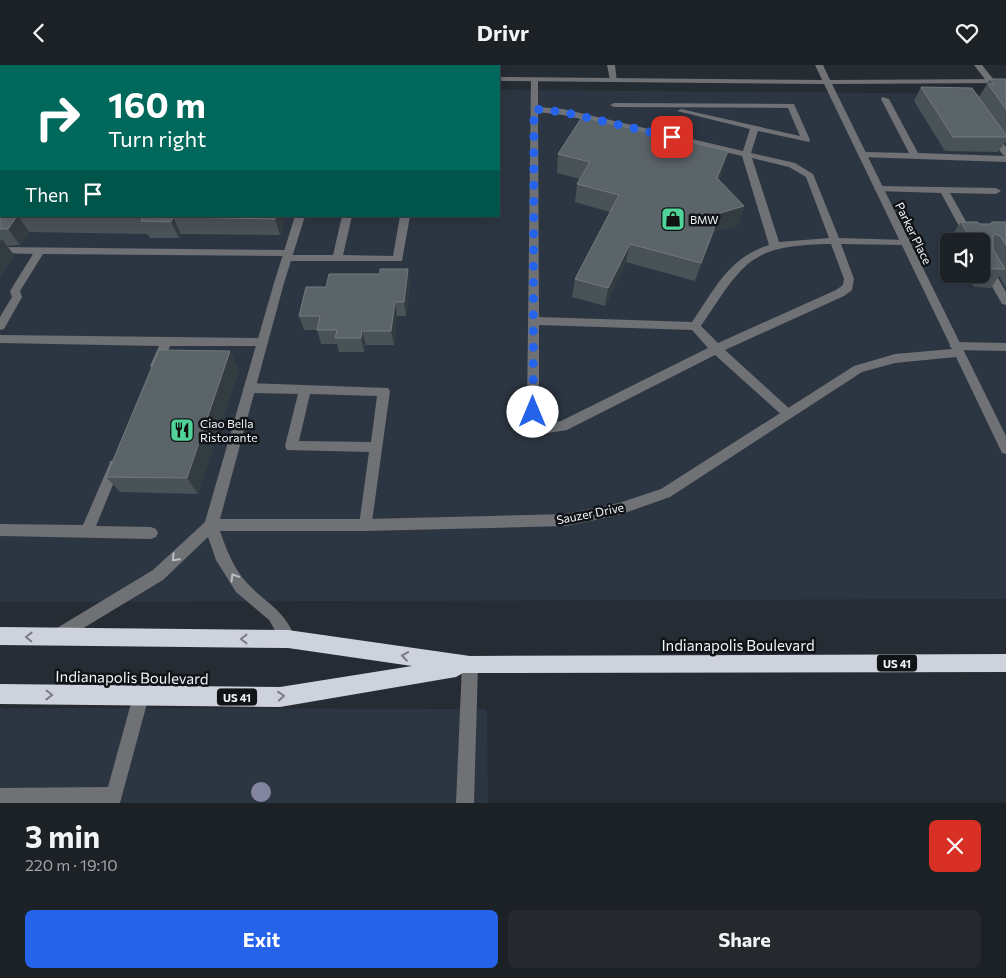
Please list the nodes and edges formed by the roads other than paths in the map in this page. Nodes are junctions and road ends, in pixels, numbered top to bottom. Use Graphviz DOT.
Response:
graph roads {
  1 [pos="611,65"];
  2 [pos="819,65"];
  3 [pos="978,65"];
  4 [pos="500,79"];
  5 [pos="534,79"];
  6 [pos="614,80"];
  7 [pos="955,80"];
  8 [pos="990,81"];
  9 [pos="1006,81"];
  10 [pos="827,82"];
  11 [pos="961,88"];
  12 [pos="885,99"];
  13 [pos="614,105"];
  14 [pos="659,106"];
  15 [pos="534,109"];
  16 [pos="754,128"];
  17 [pos="989,129"];
  18 [pos="1006,153"];
  19 [pos="746,154"];
  20 [pos="863,155"];
  21 [pos="915,156"];
  22 [pos="1006,159"];
  23 [pos="879,189"];
  24 [pos="944,190"];
  25 [pos="996,191"];
  26 [pos="300,217"];
  27 [pos="347,217"];
  28 [pos="405,217"];
  29 [pos="968,233"];
  30 [pos="835,241"];
  31 [pos="904,242"];
  32 [pos="776,247"];
  33 [pos="0,250"];
  34 [pos="40,250"];
  35 [pos="287,255"];
  36 [pos="337,259"];
  37 [pos="990,273"];
  38 [pos="1006,301"];
  39 [pos="534,321"];
  40 [pos="0,326"];
  41 [pos="695,327"];
  42 [pos="0,339"];
  43 [pos="166,342"];
  44 [pos="262,342"];
  45 [pos="1006,347"];
  46 [pos="716,349"];
  47 [pos="957,350"];
  48 [pos="151,378"];
  49 [pos="249,389"];
  50 [pos="305,389"];
  51 [pos="788,414"];
  52 [pos="377,447"];
  53 [pos="1006,449"];
  54 [pos="121,451"];
  55 [pos="211,525"];
  56 [pos="366,525"];
  57 [pos="0,530"];
  58 [pos="87,532"];
  59 [pos="150,533"];
  60 [pos="0,636"];
  61 [pos="55,637"];
  62 [pos="288,639"];
  63 [pos="1006,663"];
  64 [pos="470,665"];
  65 [pos="0,694"];
  66 [pos="141,696"];
  67 [pos="0,797"];
  68 [pos="112,799"];
  69 [pos="465,803"];
  1 -- 6 [label="street"];
  2 -- 10 [label="street, Parker Place"];
  3 -- 8 [label="street"];
  4 -- 5 [label="street"];
  5 -- 6 [label="street"];
  5 -- 15 [label="street"];
  6 -- 10 [label="street"];
  7 -- 8 [label="street"];
  7 -- 10 [label="street"];
  7 -- 11 [label="street"];
  8 -- 9 [label="street"];
  10 -- 20 [label="street, Parker Place"];
  12 -- 21 [label="street"];
  13 -- 14 [label="street"];
  14 -- 16 [label="street"];
  14 -- 16 [label="street"];
  15 -- 19 [label="street"];
  15 -- 39 [label="street"];
  16 -- 19 [label="street"];
  17 -- 18 [label="street"];
  19 -- 30 [label="street"];
  19 -- 32 [label="street"];
  20 -- 21 [label="street"];
  20 -- 23 [label="street, Parker Place"];
  21 -- 22 [label="street"];
  23 -- 24 [label="street"];
  23 -- 31 [label="street, Parker Place"];
  24 -- 25 [label="street"];
  24 -- 29 [label="street"];
  26 -- 35 [label="street"];
  27 -- 36 [label="street"];
  28 -- 36 [label="street"];
  30 -- 31 [label="street"];
  30 -- 32 [label="street"];
  30 -- 46 [label="street"];
  31 -- 47 [label="street, Parker Place"];
  32 -- 41 [label="street"];
  33 -- 34 [label="street"];
  34 -- 35 [label="street"];
  34 -- 40 [label="street"];
  35 -- 36 [label="street"];
  35 -- 44 [label="street"];
  37 -- 38 [label="street"];
  39 -- 41 [label="street"];
  39 -- 46 [label="street"];
  41 -- 46 [label="street"];
  42 -- 43 [label="street"];
  43 -- 44 [label="street"];
  43 -- 48 [label="street"];
  44 -- 49 [label="street"];
  45 -- 47 [label="street, Sauzer Drive"];
  46 -- 51 [label="street"];
  47 -- 51 [label="street, Sauzer Drive"];
  47 -- 53 [label="street, Parker Place"];
  49 -- 50 [label="street"];
  49 -- 55 [label="street"];
  50 -- 52 [label="street"];
  50 -- 52 [label="street"];
  51 -- 56 [label="street, Sauzer Drive"];
  52 -- 56 [label="street"];
  54 -- 58 [label="street"];
  55 -- 56 [label="street, Sauzer Drive"];
  55 -- 61 [label="street, one-way"];
  62 -- 55 [label="street, one-way"];
  57 -- 58 [label="street"];
  58 -- 59 [label="street"];
  61 -- 60 [label="highway, Indianapolis Boulevard / US 41, one-way"];
  62 -- 61 [label="highway, Indianapolis Boulevard / US 41, one-way"];
  64 -- 62 [label="highway, Indianapolis Boulevard / US 41, one-way"];
  63 -- 64 [label="highway, Indianapolis Boulevard / US 41"];
  66 -- 64 [label="highway, Indianapolis Boulevard / US 41, one-way"];
  64 -- 69 [label="street"];
  65 -- 66 [label="highway, Indianapolis Boulevard / US 41, one-way"];
  66 -- 68 [label="street"];
  67 -- 68 [label="street"];
}
